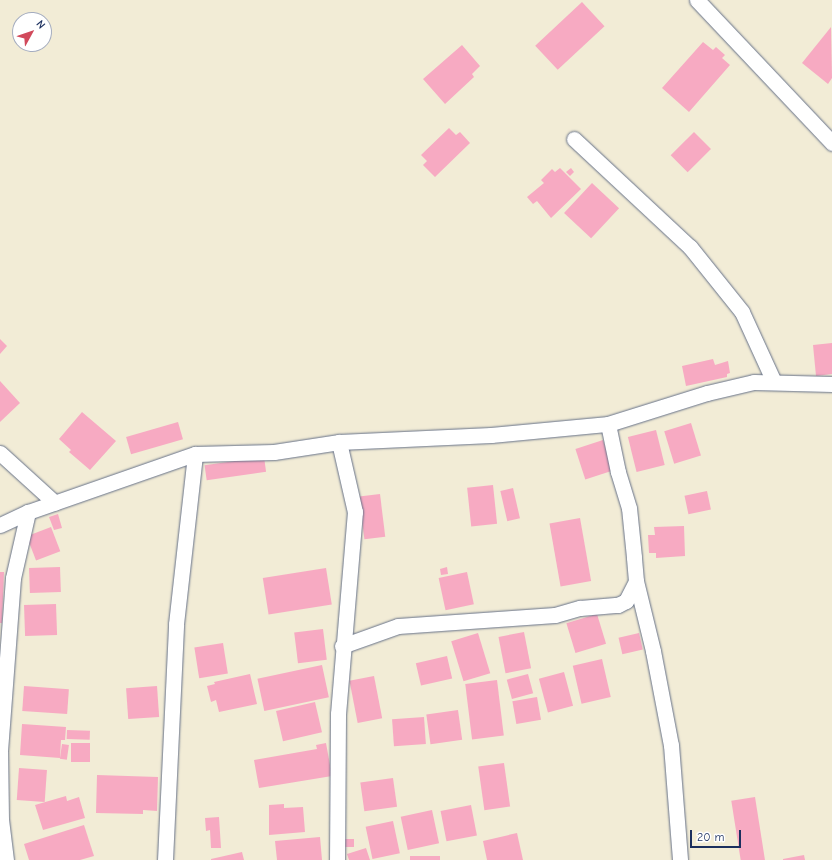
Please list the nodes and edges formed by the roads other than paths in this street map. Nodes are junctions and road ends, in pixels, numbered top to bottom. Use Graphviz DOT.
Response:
graph roads {
  1 [pos="697,0"];
  2 [pos="574,139"];
  3 [pos="832,143"];
  4 [pos="774,382"];
  5 [pos="832,384"];
  6 [pos="608,424"];
  7 [pos="339,442"];
  8 [pos="0,453"];
  9 [pos="195,454"];
  10 [pos="55,503"];
  11 [pos="28,512"];
  12 [pos="0,525"];
  13 [pos="636,580"];
  14 [pos="342,646"];
  15 [pos="6,860"];
  16 [pos="166,860"];
  17 [pos="337,860"];
  18 [pos="680,860"];
  1 -- 3 [label="street"];
  2 -- 4 [label="street"];
  4 -- 5 [label="street"];
  4 -- 6 [label="street"];
  6 -- 7 [label="street"];
  6 -- 13 [label="street"];
  7 -- 9 [label="street"];
  7 -- 14 [label="street"];
  8 -- 10 [label="street"];
  9 -- 10 [label="street"];
  9 -- 16 [label="street"];
  10 -- 11 [label="street"];
  11 -- 12 [label="street"];
  11 -- 15 [label="street"];
  13 -- 14 [label="street"];
  13 -- 18 [label="street"];
  14 -- 17 [label="street"];
}
